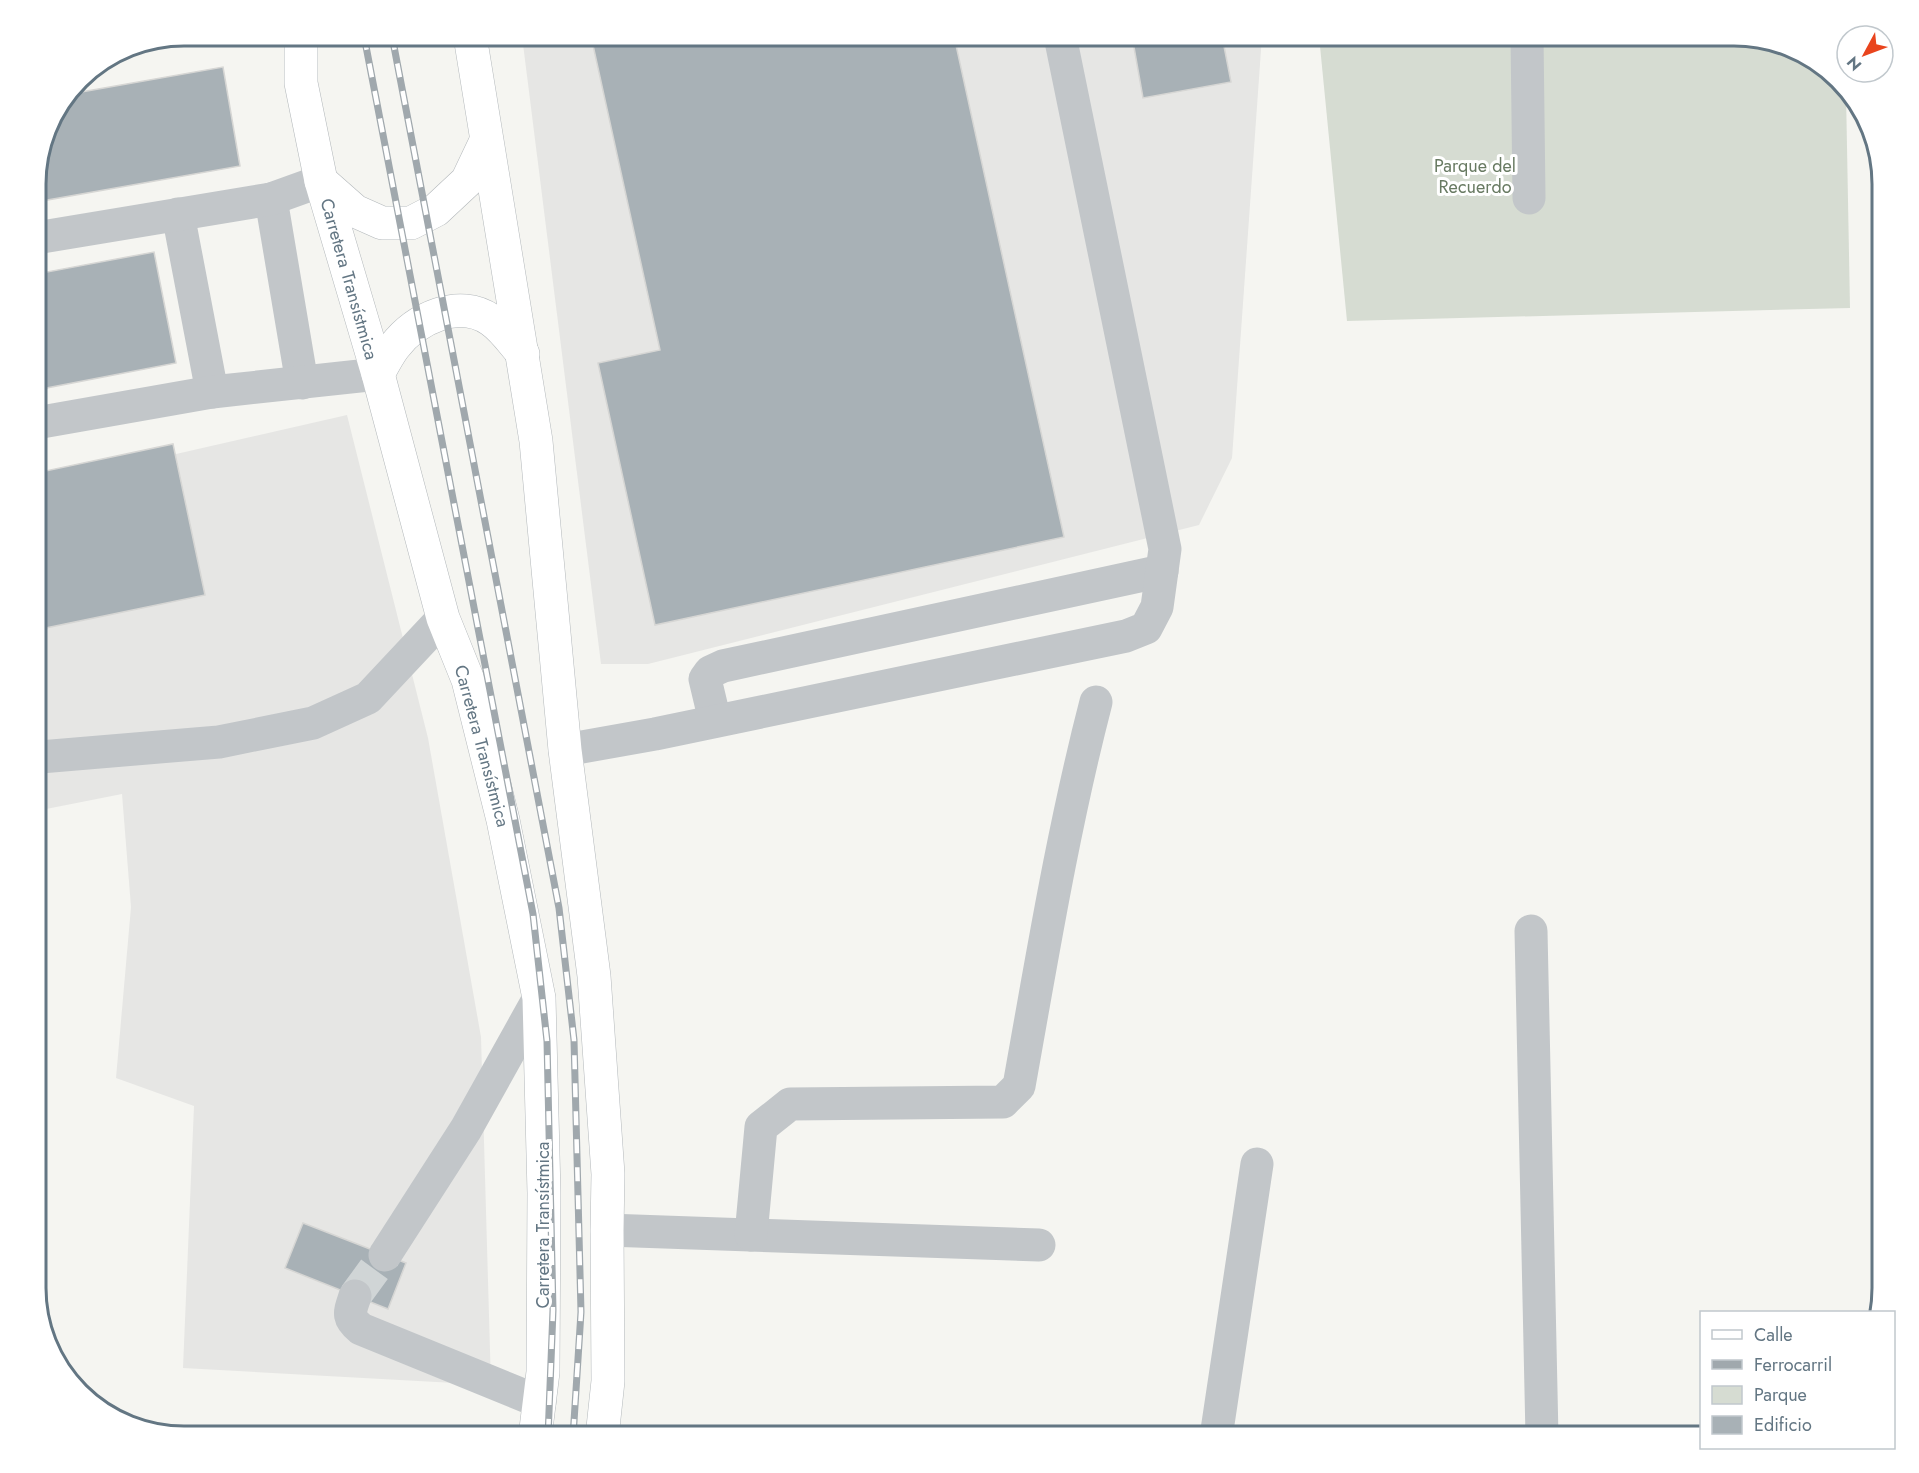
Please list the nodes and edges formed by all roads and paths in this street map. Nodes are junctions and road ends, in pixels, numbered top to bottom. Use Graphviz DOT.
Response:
graph roads {
  1 [pos="1062,46"];
  2 [pos="1527,46"];
  3 [pos="301,47"];
  4 [pos="472,47"];
  5 [pos="486,141"];
  6 [pos="321,181"];
  7 [pos="1529,198"];
  8 [pos="270,199"];
  9 [pos="178,214"];
  10 [pos="47,236"];
  11 [pos="523,354"];
  12 [pos="378,375"];
  13 [pos="302,383"];
  14 [pos="212,392"];
  15 [pos="47,421"];
  16 [pos="1162,571"];
  17 [pos="443,618"];
  18 [pos="1096,702"];
  19 [pos="715,721"];
  20 [pos="565,750"];
  21 [pos="47,756"];
  22 [pos="1531,930"];
  23 [pos="539,998"];
  24 [pos="1257,1164"];
  25 [pos="607,1230"];
  26 [pos="751,1235"];
  27 [pos="1039,1245"];
  28 [pos="385,1255"];
  29 [pos="355,1296"];
  30 [pos="540,1402"];
  31 [pos="537,1426"];
  32 [pos="603,1426"];
  33 [pos="1218,1426"];
  34 [pos="1542,1426"];
  1 -- 16 [label="street"];
  2 -- 7 [label="street"];
  3 -- 6 [label="main road, Carretera Transístmica"];
  4 -- 5 [label="main road"];
  5 -- 6 [label="main road"];
  5 -- 11 [label="main road"];
  6 -- 8 [label="street"];
  6 -- 12 [label="main road, Carretera Transístmica"];
  8 -- 9 [label="street"];
  8 -- 13 [label="street"];
  9 -- 10 [label="street"];
  9 -- 14 [label="street"];
  11 -- 12 [label="main road"];
  11 -- 20 [label="main road"];
  12 -- 13 [label="street"];
  12 -- 17 [label="main road, Carretera Transístmica"];
  13 -- 14 [label="street"];
  14 -- 15 [label="street"];
  16 -- 19 [label="street"];
  16 -- 19 [label="street"];
  17 -- 21 [label="street"];
  17 -- 23 [label="main road, Carretera Transístmica"];
  18 -- 26 [label="street"];
  19 -- 20 [label="street"];
  20 -- 25 [label="main road"];
  22 -- 34 [label="street"];
  23 -- 28 [label="street"];
  23 -- 30 [label="main road, Carretera Transístmica"];
  24 -- 33 [label="street"];
  25 -- 26 [label="street"];
  25 -- 32 [label="main road"];
  26 -- 27 [label="street"];
  29 -- 30 [label="street"];
  30 -- 31 [label="main road, Carretera Transístmica"];
}
